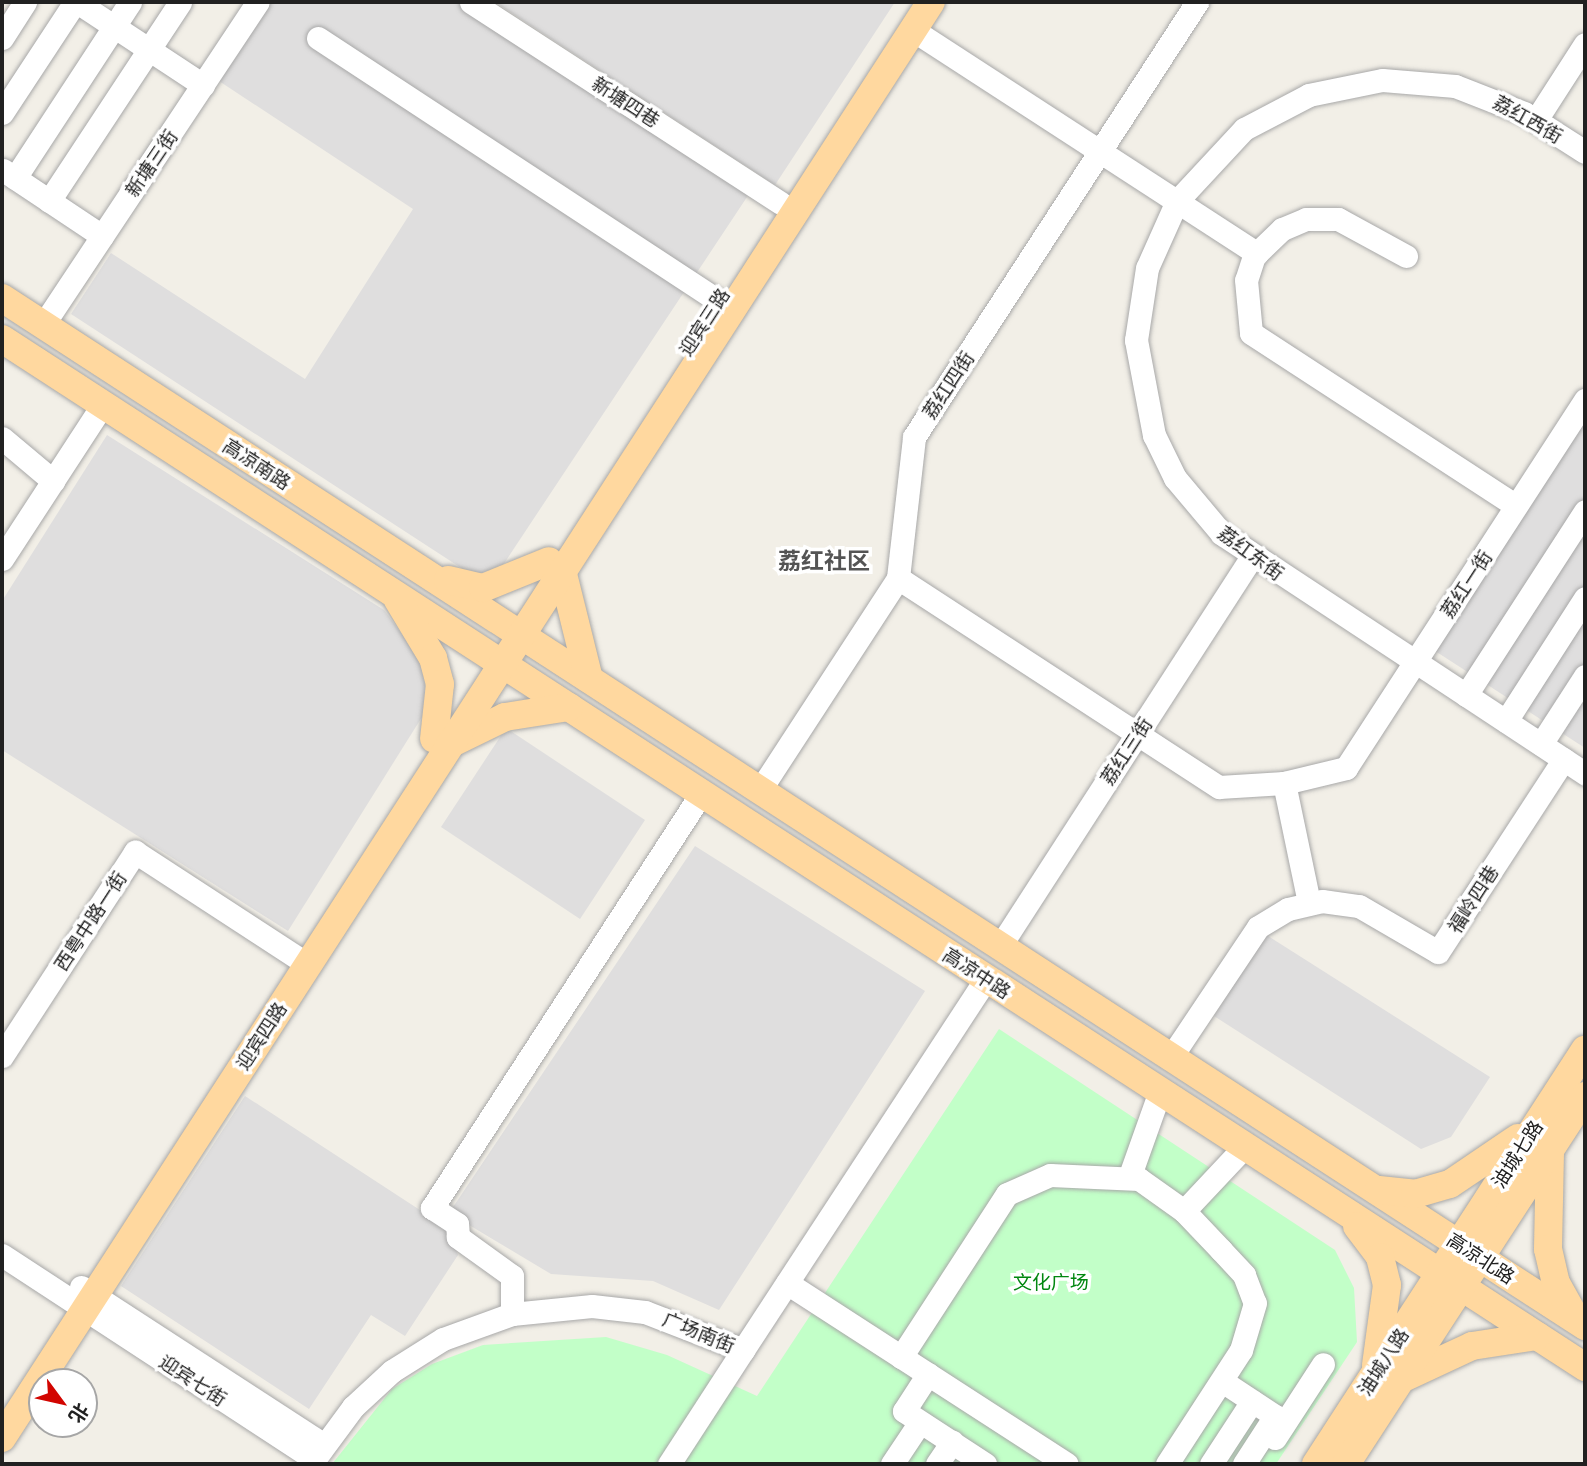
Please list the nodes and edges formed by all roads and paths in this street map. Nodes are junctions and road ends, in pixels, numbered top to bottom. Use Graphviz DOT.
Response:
graph roads {
  1 [pos="25,2"];
  2 [pos="76,2"];
  3 [pos="130,2"];
  4 [pos="180,2"];
  5 [pos="258,2"];
  6 [pos="471,2"];
  7 [pos="912,2"];
  8 [pos="931,2"];
  9 [pos="1197,2"];
  10 [pos="114,26"];
  11 [pos="913,30"];
  12 [pos="2,38"];
  13 [pos="318,38"];
  14 [pos="1585,44"];
  15 [pos="149,50"];
  16 [pos="203,85"];
  17 [pos="2,113"];
  18 [pos="1536,120"];
  19 [pos="1100,151"];
  20 [pos="1585,152"];
  21 [pos="8,174"];
  22 [pos="49,201"];
  23 [pos="1177,201"];
  24 [pos="781,203"];
  25 [pos="102,236"];
  26 [pos="1257,253"];
  27 [pos="1406,256"];
  28 [pos="2,298"];
  29 [pos="718,301"];
  30 [pos="43,325"];
  31 [pos="2,339"];
  32 [pos="1585,400"];
  33 [pos="103,404"];
  34 [pos="2,438"];
  35 [pos="53,481"];
  36 [pos="323,506"];
  37 [pos="1516,506"];
  38 [pos="1585,511"];
  39 [pos="304,535"];
  40 [pos="1252,556"];
  41 [pos="2,559"];
  42 [pos="556,565"];
  43 [pos="415,566"];
  44 [pos="898,578"];
  45 [pos="394,594"];
  46 [pos="1585,598"];
  47 [pos="503,644"];
  48 [pos="1415,662"];
  49 [pos="1585,676"];
  50 [pos="589,679"];
  51 [pos="1466,695"];
  52 [pos="569,707"];
  53 [pos="1506,721"];
  54 [pos="1137,734"];
  55 [pos="680,738"];
  56 [pos="442,742"];
  57 [pos="1541,744"];
  58 [pos="1564,759"];
  59 [pos="661,767"];
  60 [pos="1585,773"];
  61 [pos="1284,783"];
  62 [pos="760,790"];
  63 [pos="701,793"];
  64 [pos="1309,903"];
  65 [pos="1000,946"];
  66 [pos="301,960"];
  67 [pos="986,978"];
  68 [pos="1585,1049"];
  69 [pos="2,1056"];
  70 [pos="1171,1057"];
  71 [pos="1160,1091"];
  72 [pos="1585,1096"];
  73 [pos="1539,1121"];
  74 [pos="1290,1135"];
  75 [pos="1245,1146"];
  76 [pos="1550,1150"];
  77 [pos="1271,1163"];
  78 [pos="1129,1178"];
  79 [pos="1376,1190"];
  80 [pos="1184,1211"];
  81 [pos="1347,1213"];
  82 [pos="2,1255"];
  83 [pos="1460,1265"];
  84 [pos="787,1283"];
  85 [pos="83,1298"];
  86 [pos="512,1314"];
  87 [pos="1581,1324"];
  88 [pos="1537,1336"];
  89 [pos="743,1350"];
  90 [pos="901,1357"];
  91 [pos="1323,1364"];
  92 [pos="1585,1367"];
  93 [pos="928,1374"];
  94 [pos="1388,1377"];
  95 [pos="1222,1381"];
  96 [pos="1252,1401"];
  97 [pos="2,1409"];
  98 [pos="920,1422"];
  99 [pos="1194,1423"];
  100 [pos="2,1438"];
  101 [pos="952,1442"];
  102 [pos="1224,1443"];
  103 [pos="316,1456"];
  104 [pos="1251,1463"];
  105 [pos="669,1464"];
  106 [pos="892,1464"];
  107 [pos="937,1464"];
  108 [pos="985,1464"];
  109 [pos="1067,1464"];
  110 [pos="1167,1464"];
  111 [pos="1211,1464"];
  112 [pos="1316,1464"];
  113 [pos="1346,1464"];
  1 -- 12 [label="street"];
  2 -- 10 [label="street"];
  2 -- 17 [label="street"];
  3 -- 10 [label="street"];
  4 -- 15 [label="street"];
  5 -- 16 [label="street, 新塘三街"];
  6 -- 24 [label="street, 新塘四巷"];
  7 -- 24 [label="main road, 迎宾三路"];
  8 -- 11 [label="main road, 迎宾三路"];
  9 -- 19 [label="street, 荔红四街"];
  10 -- 15 [label="street"];
  10 -- 21 [label="street"];
  11 -- 19 [label="street"];
  11 -- 42 [label="main road, 迎宾三路"];
  13 -- 29 [label="street"];
  14 -- 18 [label="street"];
  15 -- 16 [label="street"];
  15 -- 22 [label="street"];
  16 -- 25 [label="street, 新塘三街"];
  18 -- 20 [label="street, 荔红西街"];
  18 -- 23 [label="street, 荔红西街"];
  19 -- 23 [label="street"];
  19 -- 44 [label="street, 荔红四街"];
  21 -- 22 [label="street"];
  22 -- 25 [label="street"];
  23 -- 26 [label="street"];
  23 -- 40 [label="street, 荔红东街"];
  24 -- 29 [label="main road, 迎宾三路"];
  25 -- 30 [label="street, 新塘三街"];
  26 -- 27 [label="street"];
  26 -- 37 [label="street"];
  28 -- 30 [label="main road, 高凉南路"];
  29 -- 42 [label="main road, 迎宾三路"];
  30 -- 36 [label="main road, 高凉南路"];
  31 -- 33 [label="main road, 高凉南路"];
  32 -- 37 [label="street, 荔红一街"];
  33 -- 35 [label="street"];
  33 -- 39 [label="main road, 高凉南路"];
  34 -- 35 [label="street"];
  35 -- 41 [label="street"];
  36 -- 39 [label="main road"];
  36 -- 43 [label="main road, 高凉南路"];
  37 -- 48 [label="street, 荔红一街"];
  38 -- 51 [label="street"];
  39 -- 45 [label="main road, 高凉南路"];
  40 -- 48 [label="street, 荔红东街"];
  40 -- 54 [label="street, 荔红三街"];
  42 -- 43 [label="main road"];
  42 -- 47 [label="main road, 迎宾三路"];
  42 -- 50 [label="main road"];
  43 -- 47 [label="main road, 高凉南路"];
  44 -- 54 [label="street"];
  44 -- 62 [label="street, 荔红四街"];
  45 -- 47 [label="main road, 高凉南路"];
  45 -- 56 [label="main road"];
  46 -- 53 [label="street"];
  47 -- 50 [label="main road, 高凉中路"];
  47 -- 52 [label="main road, 高凉中路"];
  47 -- 56 [label="main road, 迎宾四路"];
  48 -- 51 [label="street, 荔红东街"];
  48 -- 61 [label="street, 荔红一街"];
  49 -- 57 [label="street"];
  50 -- 55 [label="main road, 高凉中路"];
  51 -- 53 [label="street, 荔红东街"];
  52 -- 56 [label="main road"];
  52 -- 59 [label="main road, 高凉中路"];
  53 -- 57 [label="street, 荔红东街"];
  54 -- 61 [label="street"];
  54 -- 65 [label="street, 荔红三街"];
  55 -- 59 [label="main road"];
  55 -- 62 [label="main road, 高凉中路"];
  56 -- 66 [label="main road, 迎宾四路"];
  57 -- 58 [label="street, 荔红东街"];
  58 -- 60 [label="street, 荔红东街"];
  58 -- 64 [label="street, 福岭四巷"];
  59 -- 63 [label="main road, 高凉中路"];
  61 -- 64 [label="street"];
  62 -- 65 [label="main road, 高凉中路"];
  63 -- 67 [label="main road, 高凉中路"];
  63 -- 86 [label="street"];
  64 -- 70 [label="street, 福岭四巷"];
  65 -- 70 [label="main road, 高凉中路"];
  66 -- 69 [label="street, 西粤中路一街"];
  66 -- 85 [label="main road, 迎宾四路"];
  67 -- 71 [label="main road, 高凉中路"];
  67 -- 84 [label="street, 广场南街"];
  68 -- 73 [label="main road, 油城七路"];
  70 -- 74 [label="main road, 高凉中路"];
  71 -- 75 [label="main road, 高凉中路"];
  71 -- 78 [label="street"];
  72 -- 76 [label="main road, 油城七路"];
  73 -- 79 [label="main road"];
  73 -- 83 [label="main road, 油城七路"];
  74 -- 77 [label="main road"];
  74 -- 79 [label="main road, 高凉中路"];
  75 -- 77 [label="main road, 高凉中路"];
  75 -- 80 [label="street"];
  76 -- 83 [label="main road, 油城七路"];
  76 -- 87 [label="main road"];
  77 -- 81 [label="main road, 高凉中路"];
  78 -- 80 [label="street"];
  78 -- 90 [label="street"];
  79 -- 83 [label="main road, 高凉北路"];
  80 -- 95 [label="street"];
  81 -- 83 [label="main road, 高凉中路"];
  81 -- 94 [label="main road"];
  82 -- 85 [label="street, 迎宾七街"];
  83 -- 87 [label="main road, 高凉北路"];
  83 -- 88 [label="main road, 高凉北路"];
  83 -- 94 [label="main road, 油城八路"];
  84 -- 89 [label="street, 广场南街"];
  84 -- 90 [label="street"];
  85 -- 97 [label="main road, 迎宾四路"];
  85 -- 100 [label="main road, 迎宾四路"];
  85 -- 103 [label="street, 迎宾七街"];
  86 -- 89 [label="street, 广场南街"];
  86 -- 103 [label="street, 广场南街"];
  88 -- 92 [label="main road, 高凉北路"];
  88 -- 94 [label="main road"];
  89 -- 105 [label="street"];
  90 -- 93 [label="street"];
  91 -- 104 [label="street"];
  93 -- 98 [label="street"];
  93 -- 109 [label="street"];
  94 -- 112 [label="main road, 油城八路"];
  94 -- 113 [label="main road, 油城八路"];
  95 -- 96 [label="street"];
  95 -- 99 [label="street"];
  96 -- 102 [label="street"];
  96 -- 104 [label="street"];
  98 -- 101 [label="street"];
  98 -- 106 [label="street"];
  99 -- 102 [label="street"];
  99 -- 110 [label="street"];
  101 -- 107 [label="street"];
  101 -- 108 [label="street"];
  102 -- 104 [label="street"];
  102 -- 111 [label="street"];
}
